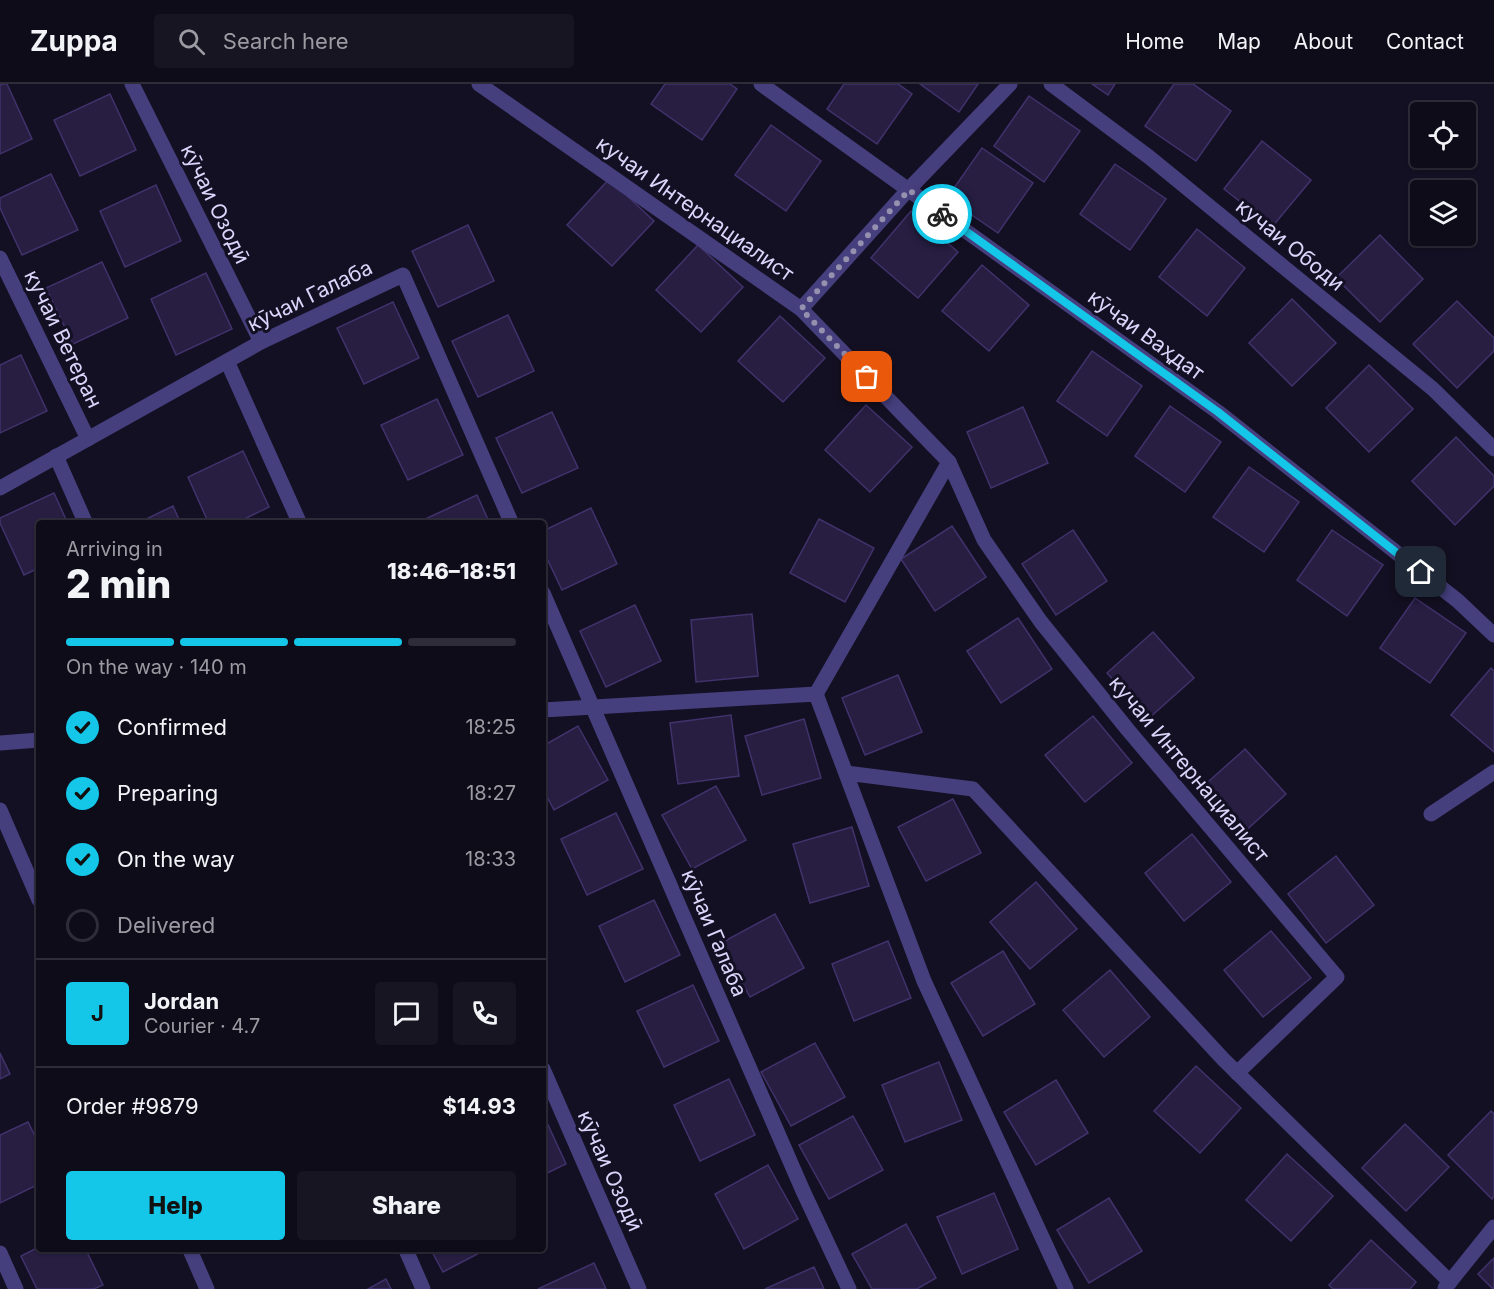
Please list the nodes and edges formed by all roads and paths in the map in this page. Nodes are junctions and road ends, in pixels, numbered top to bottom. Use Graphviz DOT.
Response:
graph roads {
  1 [pos="132,84"];
  2 [pos="479,84"];
  3 [pos="760,84"];
  4 [pos="1010,84"];
  5 [pos="1051,84"];
  6 [pos="909,190"];
  7 [pos="0,258"];
  8 [pos="801,309"];
  9 [pos="261,342"];
  10 [pos="227,361"];
  11 [pos="88,439"];
  12 [pos="1494,449"];
  13 [pos="56,456"];
  14 [pos="949,462"];
  15 [pos="0,488"];
  16 [pos="84,520"];
  17 [pos="298,520"];
  18 [pos="510,520"];
  19 [pos="546,600"];
  20 [pos="1494,635"];
  21 [pos="816,694"];
  22 [pos="594,707"];
  23 [pos="546,710"];
  24 [pos="36,740"];
  25 [pos="0,743"];
  26 [pos="1494,772"];
  27 [pos="846,773"];
  28 [pos="0,810"];
  29 [pos="1431,814"];
  30 [pos="36,893"];
  31 [pos="1237,1072"];
  32 [pos="546,1076"];
  33 [pos="1494,1227"];
  34 [pos="191,1252"];
  35 [pos="407,1252"];
  36 [pos="0,1253"];
  37 [pos="1447,1286"];
  38 [pos="16,1289"];
  39 [pos="207,1289"];
  40 [pos="423,1289"];
  41 [pos="639,1289"];
  42 [pos="849,1289"];
  43 [pos="1065,1289"];
  1 -- 9 [label="street, кӯчаи Озодӣ"];
  2 -- 8 [label="street, кучаи Интернациалист"];
  3 -- 6 [label="street, кӯчаи Ваҳдат"];
  4 -- 6 [label="street"];
  5 -- 12 [label="street, кучаи Ободи"];
  6 -- 8 [label="street"];
  6 -- 20 [label="street, кӯчаи Ваҳдат"];
  7 -- 11 [label="street, кучаи Ветеран"];
  8 -- 14 [label="street, кучаи Интернациалист"];
  9 -- 10 [label="street, кӯчаи Галаба"];
  9 -- 18 [label="street, кӯчаи Галаба"];
  10 -- 11 [label="street, кӯчаи Галаба"];
  10 -- 17 [label="street"];
  11 -- 13 [label="street, кӯчаи Галаба"];
  13 -- 15 [label="street, кӯчаи Галаба"];
  13 -- 16 [label="street"];
  14 -- 21 [label="street"];
  14 -- 31 [label="street, кучаи Интернациалист"];
  19 -- 22 [label="street, кӯчаи Галаба"];
  21 -- 22 [label="street"];
  21 -- 27 [label="street"];
  22 -- 23 [label="street"];
  22 -- 42 [label="street, кӯчаи Галаба"];
  24 -- 25 [label="street"];
  26 -- 29 [label="street"];
  27 -- 31 [label="street"];
  27 -- 43 [label="street"];
  28 -- 30 [label="street"];
  31 -- 37 [label="street"];
  32 -- 41 [label="street, кӯчаи Озодӣ"];
  33 -- 37 [label="street"];
  34 -- 39 [label="street"];
  35 -- 40 [label="street"];
  36 -- 38 [label="street"];
}
